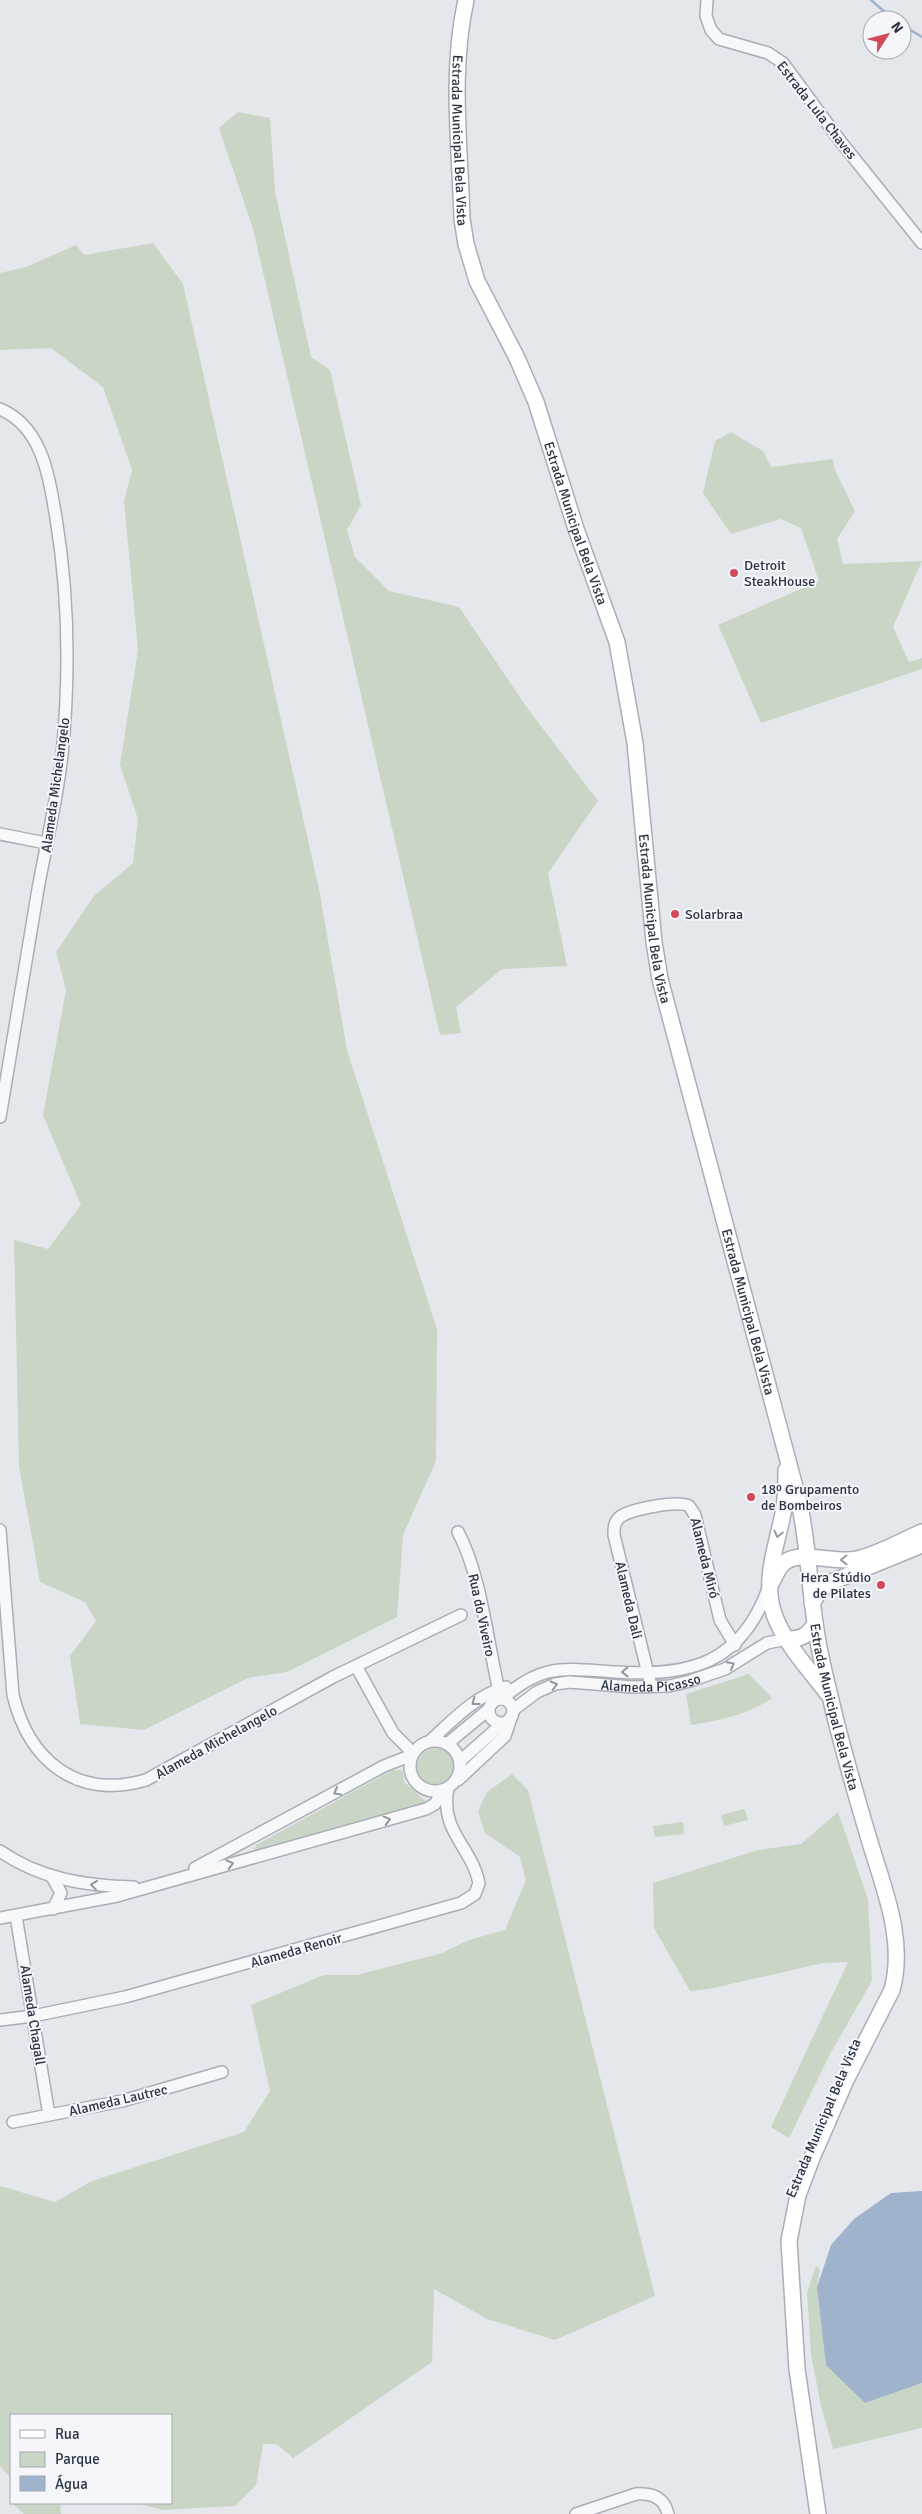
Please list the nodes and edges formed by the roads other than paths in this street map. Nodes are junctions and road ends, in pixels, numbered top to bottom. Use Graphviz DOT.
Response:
graph roads {
  1 [pos="466,0"];
  2 [pos="707,0"];
  3 [pos="922,243"];
  4 [pos="0,409"];
  5 [pos="0,834"];
  6 [pos="46,843"];
  7 [pos="0,1117"];
  8 [pos="786,1451"];
  9 [pos="623,1516"];
  10 [pos="0,1530"];
  11 [pos="458,1532"];
  12 [pos="922,1532"];
  13 [pos="922,1545"];
  14 [pos="808,1558"];
  15 [pos="769,1588"];
  16 [pos="812,1603"];
  17 [pos="461,1615"];
  18 [pos="815,1624"];
  19 [pos="4,1625"];
  20 [pos="787,1639"];
  21 [pos="734,1646"];
  22 [pos="356,1666"];
  23 [pos="646,1672"];
  24 [pos="651,1686"];
  25 [pos="501,1695"];
  26 [pos="830,1696"];
  27 [pos="488,1710"];
  28 [pos="513,1711"];
  29 [pos="502,1724"];
  30 [pos="431,1740"];
  31 [pos="447,1744"];
  32 [pos="413,1754"];
  33 [pos="460,1761"];
  34 [pos="448,1787"];
  35 [pos="248,1841"];
  36 [pos="0,1851"];
  37 [pos="254,1858"];
  38 [pos="52,1877"];
  39 [pos="166,1881"];
  40 [pos="143,1887"];
  41 [pos="53,1909"];
  42 [pos="16,1916"];
  43 [pos="0,1918"];
  44 [pos="33,2016"];
  45 [pos="0,2020"];
  46 [pos="222,2072"];
  47 [pos="49,2115"];
  48 [pos="12,2122"];
  49 [pos="576,2514"];
  50 [pos="668,2514"];
  51 [pos="818,2514"];
  1 -- 8 [label="main road, Estrada Municipal Bela Vista"];
  2 -- 3 [label="street, Estrada Lula Chaves"];
  4 -- 6 [label="street, Alameda Michelangelo"];
  5 -- 6 [label="street"];
  6 -- 7 [label="street, Alameda Michelangelo"];
  8 -- 14 [label="main road, Estrada Municipal Bela Vista"];
  8 -- 15 [label="main road, Alameda Picasso, one-way"];
  9 -- 21 [label="street, Alameda Miró"];
  9 -- 23 [label="street, Alameda Dali"];
  10 -- 19 [label="street, Alameda Michelangelo"];
  11 -- 25 [label="street, Rua do Viveiro"];
  12 -- 14 [label="main road, one-way"];
  13 -- 16 [label="main road"];
  14 -- 15 [label="main road"];
  14 -- 16 [label="main road, Estrada Municipal Bela Vista"];
  15 -- 20 [label="main road, Alameda Picasso"];
  15 -- 21 [label="street, Alameda Picasso"];
  16 -- 18 [label="main road, Estrada Municipal Bela Vista"];
  17 -- 22 [label="street, Alameda Michelangelo"];
  18 -- 20 [label="main road"];
  18 -- 26 [label="main road, Estrada Municipal Bela Vista"];
  19 -- 22 [label="street, Alameda Michelangelo"];
  24 -- 20 [label="street, Alameda Picasso, one-way"];
  20 -- 26 [label="main road, Alameda Picasso"];
  21 -- 23 [label="street, Alameda Picasso"];
  22 -- 32 [label="street"];
  23 -- 24 [label="street, Alameda Dali"];
  23 -- 25 [label="street, Alameda Picasso, one-way"];
  28 -- 24 [label="street, Alameda Picasso, one-way"];
  25 -- 27 [label="street"];
  25 -- 28 [label="street"];
  25 -- 30 [label="street, Alameda Picasso, one-way"];
  26 -- 51 [label="main road, Estrada Municipal Bela Vista"];
  27 -- 29 [label="street"];
  27 -- 31 [label="street"];
  28 -- 29 [label="street"];
  28 -- 34 [label="street, Alameda Picasso"];
  29 -- 33 [label="street"];
  30 -- 31 [label="street"];
  30 -- 32 [label="street, Alameda Picasso"];
  31 -- 33 [label="street"];
  32 -- 34 [label="street"];
  32 -- 35 [label="street, Alameda Picasso, one-way"];
  33 -- 34 [label="street, Alameda Picasso"];
  37 -- 34 [label="street, Alameda Picasso, one-way"];
  34 -- 44 [label="street, Alameda Renoir"];
  35 -- 37 [label="street"];
  35 -- 39 [label="street, Alameda Picasso"];
  36 -- 38 [label="street, Alameda Picasso"];
  39 -- 37 [label="street, Alameda Picasso, one-way"];
  40 -- 38 [label="street, Alameda Picasso, one-way"];
  38 -- 41 [label="street"];
  39 -- 40 [label="street, Alameda Picasso"];
  40 -- 41 [label="street, Alameda Picasso"];
  41 -- 42 [label="street, Alameda Picasso"];
  42 -- 43 [label="street, Alameda Picasso"];
  42 -- 44 [label="street, Alameda Chagall"];
  44 -- 45 [label="street, Alameda Renoir"];
  44 -- 47 [label="street, Alameda Chagall"];
  46 -- 47 [label="street, Alameda Lautrec"];
  47 -- 48 [label="street, Alameda Lautrec"];
  49 -- 50 [label="street"];
}
